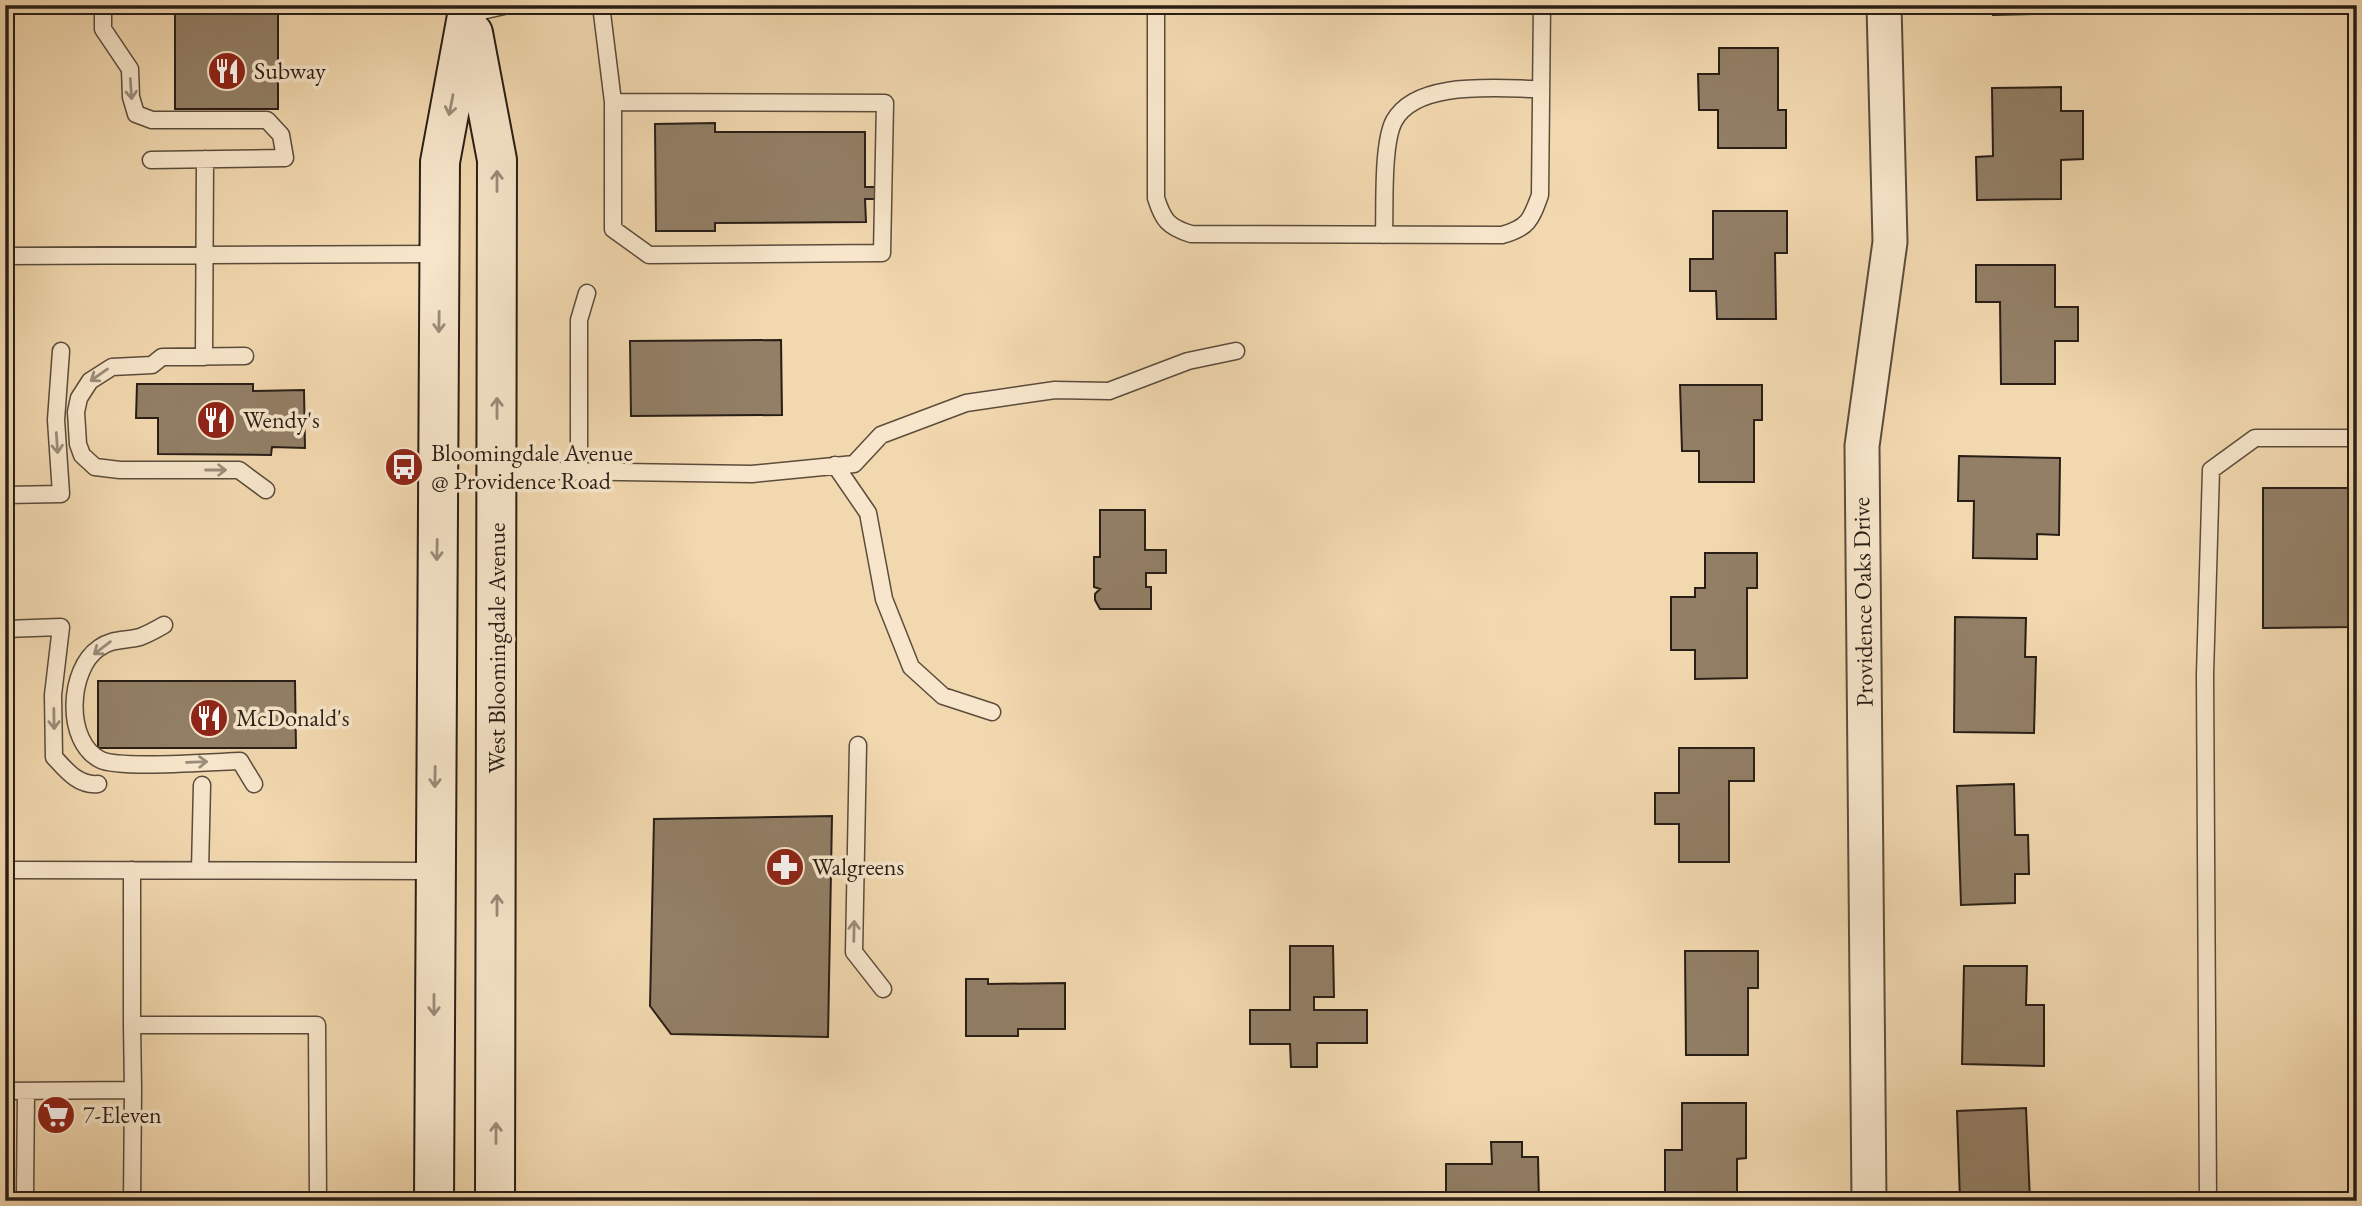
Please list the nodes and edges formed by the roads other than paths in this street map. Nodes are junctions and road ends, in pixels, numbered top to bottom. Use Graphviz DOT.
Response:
graph roads {
  1 [pos="103,5"];
  2 [pos="508,5"];
  3 [pos="601,5"];
  4 [pos="1156,5"];
  5 [pos="1542,5"];
  6 [pos="1884,5"];
  7 [pos="469,10"];
  8 [pos="1541,89"];
  9 [pos="613,102"];
  10 [pos="205,159"];
  11 [pos="151,160"];
  12 [pos="1384,234"];
  13 [pos="439,254"];
  14 [pos="5,256"];
  15 [pos="205,256"];
  16 [pos="587,293"];
  17 [pos="61,351"];
  18 [pos="1236,351"];
  19 [pos="246,356"];
  20 [pos="204,357"];
  21 [pos="2357,438"];
  22 [pos="835,466"];
  23 [pos="498,470"];
  24 [pos="579,471"];
  25 [pos="266,490"];
  26 [pos="5,495"];
  27 [pos="164,625"];
  28 [pos="5,629"];
  29 [pos="992,712"];
  30 [pos="858,745"];
  31 [pos="98,784"];
  32 [pos="254,784"];
  33 [pos="202,785"];
  34 [pos="5,870"];
  35 [pos="132,870"];
  36 [pos="200,870"];
  37 [pos="434,871"];
  38 [pos="883,989"];
  39 [pos="132,1025"];
  40 [pos="133,1090"];
  41 [pos="5,1091"];
  42 [pos="26,1091"];
  43 [pos="30,1201"];
  44 [pos="132,1201"];
  45 [pos="318,1201"];
  46 [pos="433,1201"];
  47 [pos="495,1201"];
  48 [pos="1869,1201"];
  49 [pos="2208,1201"];
  1 -- 10 [label="lane, one-way"];
  2 -- 7 [label="lane"];
  3 -- 9 [label="lane"];
  4 -- 12 [label="lane"];
  5 -- 8 [label="lane"];
  6 -- 48 [label="street, Providence Oaks Drive"];
  7 -- 13 [label="main road, one-way"];
  23 -- 7 [label="main road, West Bloomingdale Avenue, one-way"];
  8 -- 12 [label="lane"];
  8 -- 12 [label="lane"];
  9 -- 9 [label="lane"];
  10 -- 11 [label="lane"];
  10 -- 15 [label="lane"];
  13 -- 15 [label="lane"];
  13 -- 37 [label="main road, one-way"];
  14 -- 15 [label="lane"];
  15 -- 20 [label="lane"];
  16 -- 24 [label="lane"];
  17 -- 26 [label="lane, one-way"];
  18 -- 22 [label="lane"];
  19 -- 20 [label="lane"];
  20 -- 25 [label="lane, one-way"];
  21 -- 49 [label="lane"];
  22 -- 24 [label="lane"];
  22 -- 29 [label="lane"];
  23 -- 24 [label="lane"];
  47 -- 23 [label="main road, West Bloomingdale Avenue, one-way"];
  27 -- 32 [label="lane, one-way"];
  28 -- 31 [label="lane, one-way"];
  38 -- 30 [label="lane, one-way"];
  33 -- 36 [label="lane"];
  34 -- 35 [label="lane"];
  35 -- 36 [label="lane"];
  35 -- 39 [label="lane"];
  36 -- 37 [label="lane"];
  37 -- 46 [label="main road, one-way"];
  39 -- 40 [label="lane"];
  39 -- 45 [label="lane"];
  40 -- 42 [label="lane"];
  40 -- 44 [label="lane"];
  41 -- 42 [label="lane"];
  42 -- 43 [label="lane"];
}
